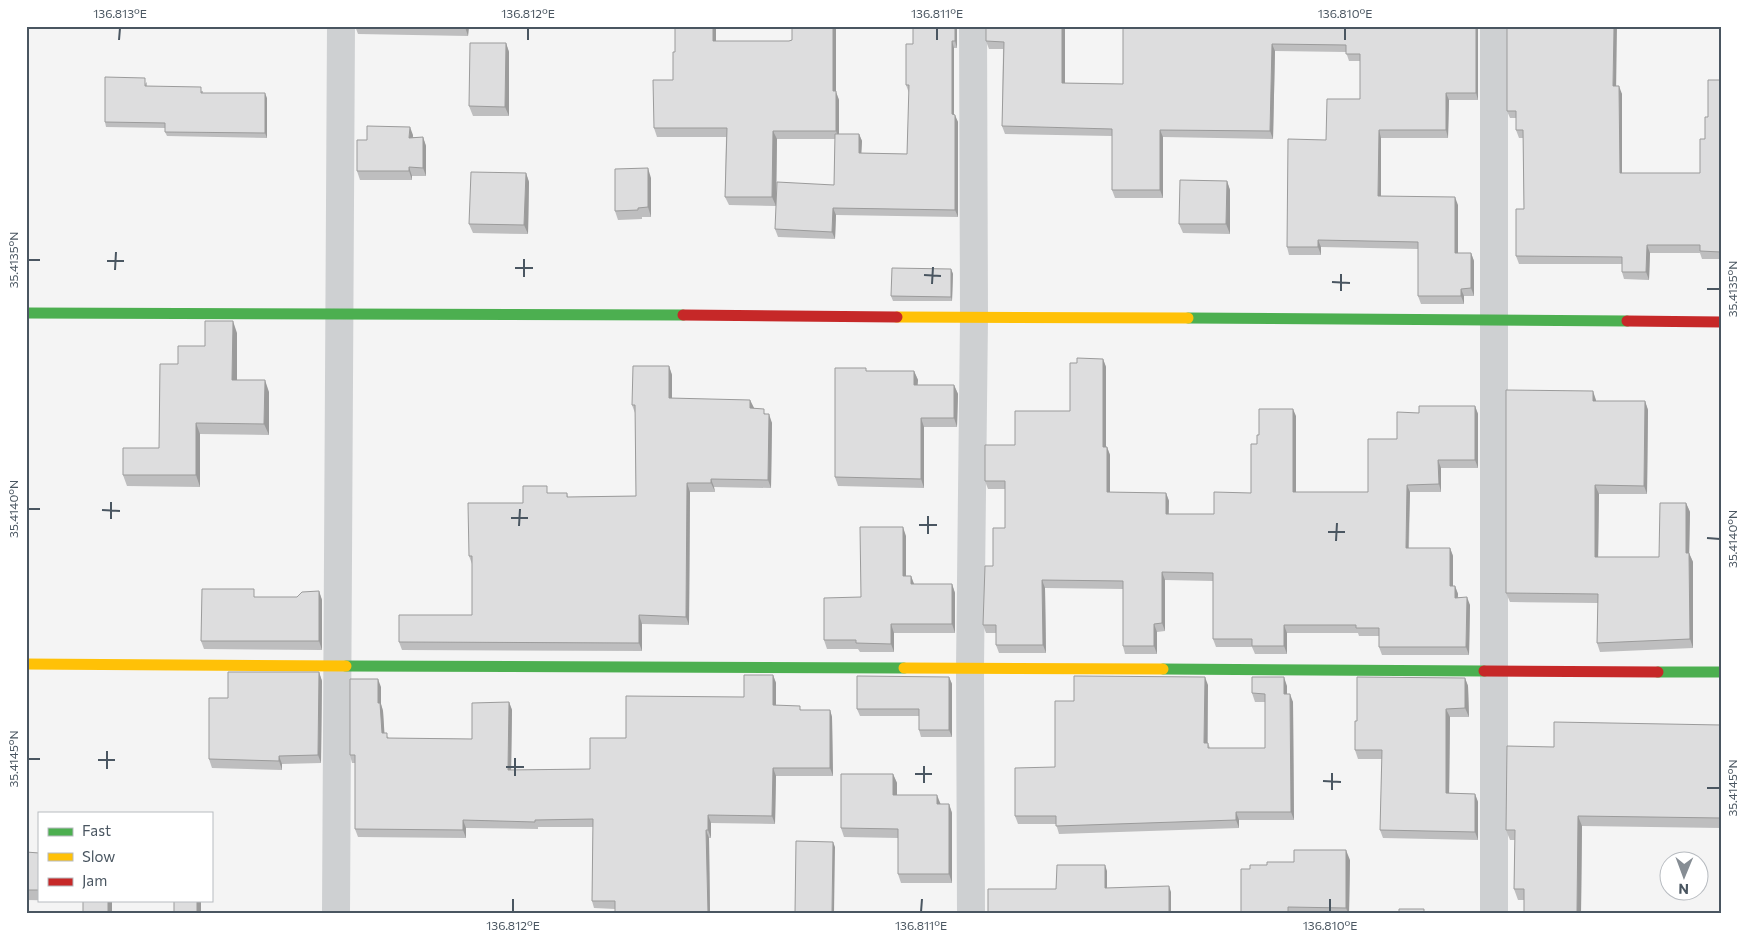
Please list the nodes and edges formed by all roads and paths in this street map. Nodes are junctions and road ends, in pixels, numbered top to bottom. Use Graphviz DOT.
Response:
graph roads {
  1 [pos="341,26"];
  2 [pos="973,26"];
  3 [pos="1494,26"];
  4 [pos="26,313"];
  5 [pos="340,314"];
  6 [pos="974,318"];
  7 [pos="1495,321"];
  8 [pos="1721,322"];
  9 [pos="26,664"];
  10 [pos="336,665"];
  11 [pos="970,668"];
  12 [pos="1494,670"];
  13 [pos="1721,672"];
  14 [pos="336,913"];
  15 [pos="972,913"];
  16 [pos="1494,913"];
  1 -- 5 [label="street"];
  2 -- 6 [label="street"];
  3 -- 7 [label="street"];
  4 -- 5 [label="street"];
  5 -- 6 [label="street"];
  5 -- 10 [label="street"];
  6 -- 7 [label="street"];
  6 -- 11 [label="street"];
  7 -- 8 [label="street"];
  7 -- 12 [label="street"];
  9 -- 10 [label="street"];
  10 -- 11 [label="street"];
  10 -- 14 [label="street"];
  11 -- 12 [label="street"];
  11 -- 15 [label="street"];
  12 -- 13 [label="street"];
  12 -- 16 [label="street"];
}
